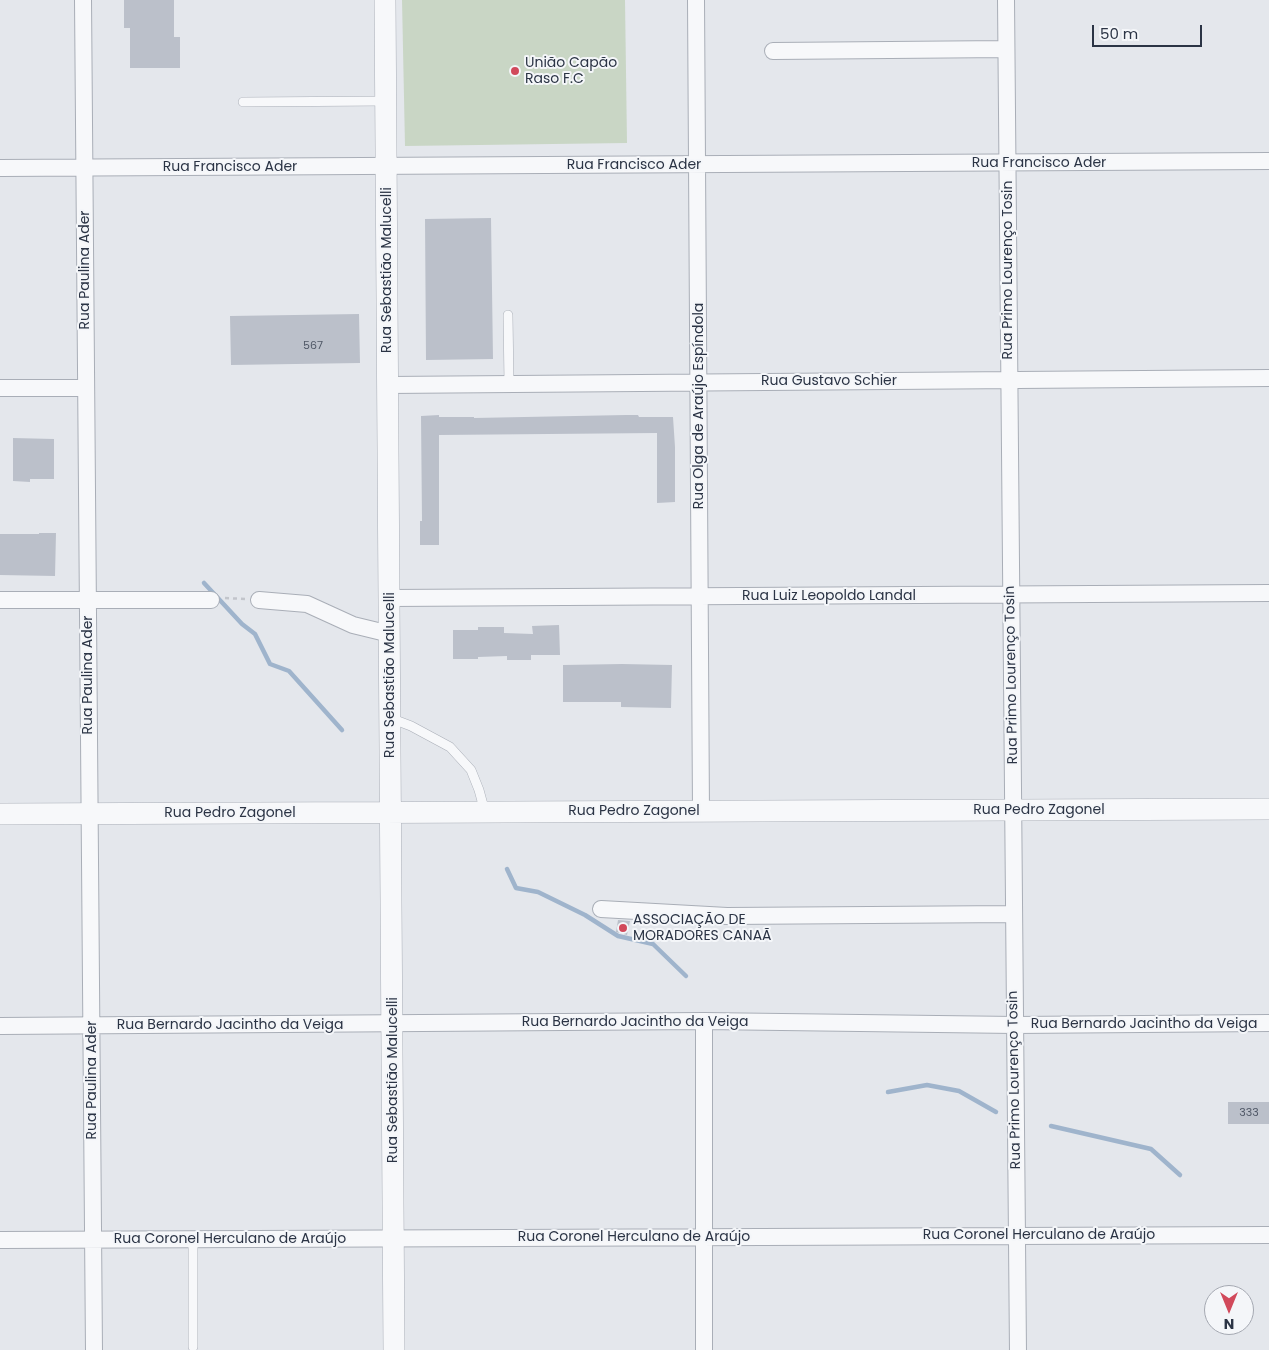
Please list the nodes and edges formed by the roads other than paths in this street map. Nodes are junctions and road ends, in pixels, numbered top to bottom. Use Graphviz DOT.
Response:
graph roads {
  1 [pos="82,0"];
  2 [pos="385,0"];
  3 [pos="696,0"];
  4 [pos="1006,0"];
  5 [pos="1006,49"];
  6 [pos="773,50"];
  7 [pos="386,101"];
  8 [pos="243,102"];
  9 [pos="1269,162"];
  10 [pos="1008,163"];
  11 [pos="697,164"];
  12 [pos="386,166"];
  13 [pos="0,168"];
  14 [pos="84,168"];
  15 [pos="508,314"];
  16 [pos="1269,378"];
  17 [pos="1009,380"];
  18 [pos="698,383"];
  19 [pos="509,384"];
  20 [pos="388,385"];
  21 [pos="0,388"];
  22 [pos="86,388"];
  23 [pos="1269,593"];
  24 [pos="1011,595"];
  25 [pos="700,596"];
  26 [pos="389,598"];
  27 [pos="217,599"];
  28 [pos="0,600"];
  29 [pos="88,600"];
  30 [pos="259,600"];
  31 [pos="390,634"];
  32 [pos="390,718"];
  33 [pos="1269,809"];
  34 [pos="1013,810"];
  35 [pos="701,811"];
  36 [pos="391,812"];
  37 [pos="485,812"];
  38 [pos="0,814"];
  39 [pos="89,814"];
  40 [pos="601,909"];
  41 [pos="1014,914"];
  42 [pos="704,1021"];
  43 [pos="1269,1023"];
  44 [pos="392,1024"];
  45 [pos="1015,1025"];
  46 [pos="0,1026"];
  47 [pos="91,1026"];
  48 [pos="1269,1234"];
  49 [pos="1017,1236"];
  50 [pos="704,1237"];
  51 [pos="394,1238"];
  52 [pos="193,1239"];
  53 [pos="0,1240"];
  54 [pos="93,1240"];
  55 [pos="193,1347"];
  56 [pos="94,1350"];
  57 [pos="394,1350"];
  58 [pos="704,1350"];
  59 [pos="1018,1350"];
  1 -- 14 [label="street, Rua Paulina Ader"];
  2 -- 7 [label="street, Rua Sebastião Malucelli"];
  3 -- 11 [label="street, Rua Olga de Araújo Espíndola"];
  4 -- 5 [label="street, Rua Primo Lourenço Tosin"];
  5 -- 6 [label="street"];
  5 -- 10 [label="street, Rua Primo Lourenço Tosin"];
  7 -- 8 [label="lane"];
  7 -- 12 [label="street, Rua Sebastião Malucelli"];
  9 -- 10 [label="street, Rua Francisco Ader"];
  10 -- 11 [label="street, Rua Francisco Ader"];
  10 -- 17 [label="street, Rua Primo Lourenço Tosin"];
  11 -- 12 [label="street, Rua Francisco Ader"];
  11 -- 18 [label="street, Rua Olga de Araújo Espíndola"];
  12 -- 14 [label="street, Rua Francisco Ader"];
  12 -- 20 [label="street, Rua Sebastião Malucelli"];
  13 -- 14 [label="street, Rua Francisco Ader"];
  14 -- 22 [label="street, Rua Paulina Ader"];
  15 -- 19 [label="lane"];
  16 -- 17 [label="street, Rua Gustavo Schier"];
  17 -- 18 [label="street, Rua Gustavo Schier"];
  17 -- 24 [label="street, Rua Primo Lourenço Tosin"];
  18 -- 19 [label="street, Rua Gustavo Schier"];
  18 -- 25 [label="street, Rua Olga de Araújo Espíndola"];
  19 -- 20 [label="street, Rua Gustavo Schier"];
  20 -- 26 [label="street, Rua Sebastião Malucelli"];
  21 -- 22 [label="street"];
  22 -- 29 [label="street, Rua Paulina Ader"];
  23 -- 24 [label="street, Rua Luiz Leopoldo Landal"];
  24 -- 25 [label="street, Rua Luiz Leopoldo Landal"];
  24 -- 34 [label="street, Rua Primo Lourenço Tosin"];
  25 -- 26 [label="street, Rua Luiz Leopoldo Landal"];
  25 -- 35 [label="street, Rua Olga de Araújo Espíndola"];
  26 -- 31 [label="street, Rua Sebastião Malucelli"];
  27 -- 29 [label="street"];
  28 -- 29 [label="street"];
  29 -- 39 [label="street, Rua Paulina Ader"];
  30 -- 31 [label="street"];
  31 -- 32 [label="street, Rua Sebastião Malucelli"];
  32 -- 36 [label="street, Rua Sebastião Malucelli"];
  32 -- 37 [label="lane"];
  33 -- 34 [label="street, Rua Pedro Zagonel"];
  34 -- 35 [label="street, Rua Pedro Zagonel"];
  34 -- 41 [label="street, Rua Primo Lourenço Tosin"];
  35 -- 37 [label="street, Rua Pedro Zagonel"];
  36 -- 37 [label="street, Rua Pedro Zagonel"];
  36 -- 39 [label="street, Rua Pedro Zagonel"];
  36 -- 44 [label="street, Rua Sebastião Malucelli"];
  38 -- 39 [label="street, Rua Pedro Zagonel"];
  39 -- 47 [label="street, Rua Paulina Ader"];
  40 -- 41 [label="street"];
  41 -- 45 [label="street, Rua Primo Lourenço Tosin"];
  42 -- 44 [label="street, Rua Bernardo Jacintho da Veiga"];
  42 -- 45 [label="street, Rua Bernardo Jacintho da Veiga"];
  42 -- 50 [label="street"];
  43 -- 45 [label="street, Rua Bernardo Jacintho da Veiga"];
  44 -- 47 [label="street, Rua Bernardo Jacintho da Veiga"];
  44 -- 51 [label="street, Rua Sebastião Malucelli"];
  45 -- 49 [label="street, Rua Primo Lourenço Tosin"];
  46 -- 47 [label="street, Rua Bernardo Jacintho da Veiga"];
  47 -- 54 [label="street, Rua Paulina Ader"];
  48 -- 49 [label="street, Rua Coronel Herculano de Araújo"];
  49 -- 50 [label="street, Rua Coronel Herculano de Araújo"];
  49 -- 59 [label="street, Rua Primo Lourenço Tosin"];
  50 -- 51 [label="street, Rua Coronel Herculano de Araújo"];
  50 -- 58 [label="street"];
  51 -- 52 [label="street, Rua Coronel Herculano de Araújo"];
  51 -- 57 [label="street, Rua Sebastião Malucelli"];
  52 -- 54 [label="street, Rua Coronel Herculano de Araújo"];
  52 -- 55 [label="lane"];
  53 -- 54 [label="street, Rua Coronel Herculano de Araújo"];
  54 -- 56 [label="street, Rua Paulina Ader"];
}
